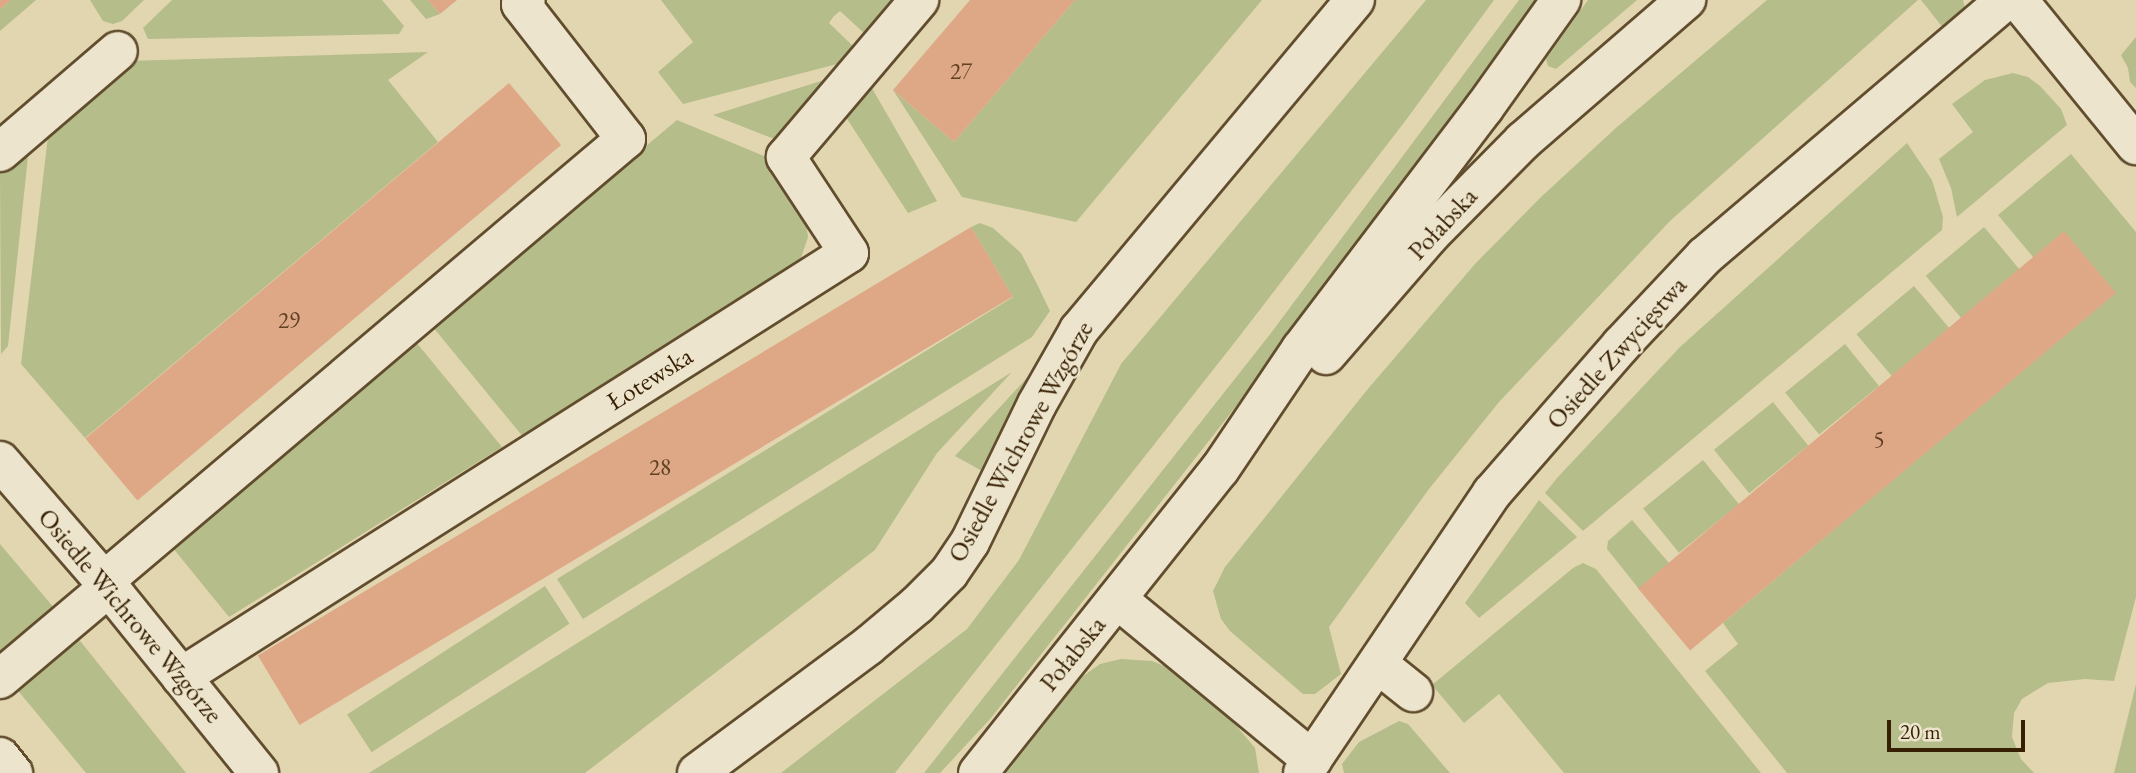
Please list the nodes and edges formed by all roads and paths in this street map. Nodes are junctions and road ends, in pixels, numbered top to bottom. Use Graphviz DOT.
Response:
graph roads {
  1 [pos="526,0"];
  2 [pos="919,0"];
  3 [pos="1355,0"];
  4 [pos="1561,0"];
  5 [pos="1686,0"];
  6 [pos="2006,0"];
  7 [pos="2018,0"];
  8 [pos="118,51"];
  9 [pos="2136,145"];
  10 [pos="0,152"];
  11 [pos="0,461"];
  12 [pos="1220,469"];
  13 [pos="106,584"];
  14 [pos="1116,599"];
  15 [pos="1378,664"];
  16 [pos="181,677"];
  17 [pos="0,679"];
  18 [pos="1413,692"];
  19 [pos="0,757"];
  20 [pos="1307,767"];
  21 [pos="13,773"];
  22 [pos="259,773"];
  23 [pos="697,773"];
  24 [pos="978,773"];
  1 -- 13 [label="street"];
  2 -- 16 [label="street, Łotewska"];
  3 -- 23 [label="street, Osiedle Wichrowe Wzgórze"];
  4 -- 12 [label="street, Połabska"];
  5 -- 12 [label="street, Połabska"];
  6 -- 15 [label="street, Osiedle Zwycięstwa"];
  7 -- 9 [label="street"];
  8 -- 10 [label="street"];
  11 -- 13 [label="street, Osiedle Wichrowe Wzgórze"];
  12 -- 14 [label="street, Połabska"];
  13 -- 16 [label="street, Osiedle Wichrowe Wzgórze"];
  13 -- 17 [label="street"];
  14 -- 20 [label="street"];
  14 -- 24 [label="street, Połabska"];
  15 -- 18 [label="street"];
  15 -- 20 [label="street, Osiedle Zwycięstwa"];
  16 -- 22 [label="street, Osiedle Wichrowe Wzgórze"];
  19 -- 21 [label="street"];
}
